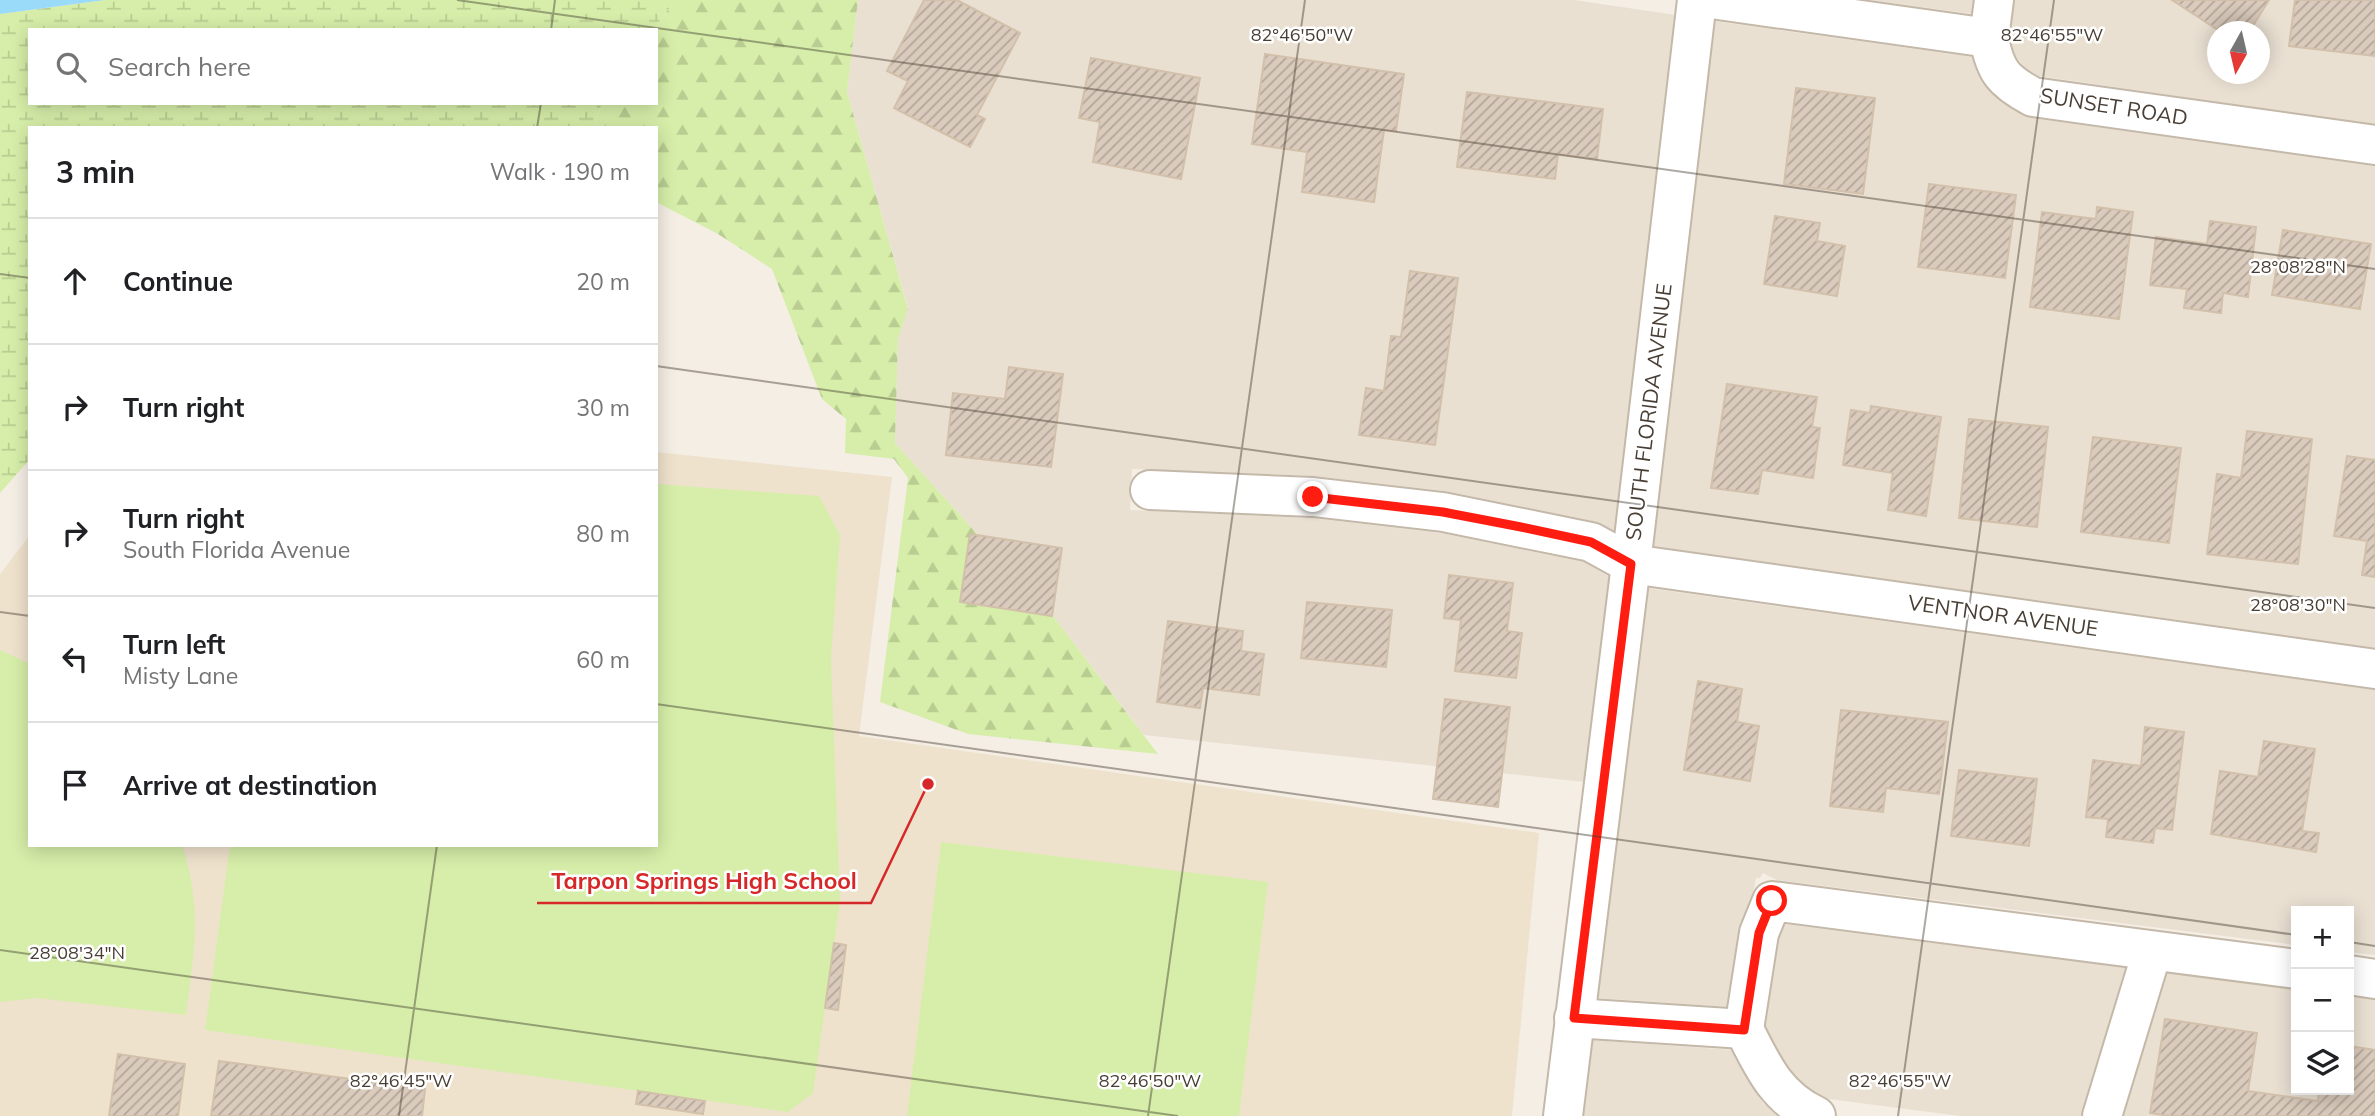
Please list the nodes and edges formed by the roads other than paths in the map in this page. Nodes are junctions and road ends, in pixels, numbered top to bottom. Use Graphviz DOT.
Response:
graph roads {
  1 [pos="1697,0"];
  2 [pos="1718,0"];
  3 [pos="1994,0"];
  4 [pos="1989,38"];
  5 [pos="2375,145"];
  6 [pos="1150,490"];
  7 [pos="1631,564"];
  8 [pos="2375,669"];
  9 [pos="2152,952"];
  10 [pos="2291,968"];
  11 [pos="2354,976"];
  12 [pos="2375,979"];
  13 [pos="1574,1018"];
  14 [pos="1744,1030"];
  15 [pos="1563,1116"];
  16 [pos="1816,1116"];
  17 [pos="2102,1116"];
  1 -- 7 [label="street, SOUTH FLORIDA AVENUE"];
  2 -- 4 [label="street"];
  3 -- 4 [label="street"];
  4 -- 5 [label="street, SUNSET ROAD"];
  6 -- 7 [label="street"];
  7 -- 8 [label="street, VENTNOR AVENUE"];
  7 -- 13 [label="street, SOUTH FLORIDA AVENUE"];
  9 -- 10 [label="street"];
  9 -- 14 [label="street"];
  9 -- 17 [label="street"];
  11 -- 12 [label="street"];
  13 -- 14 [label="street"];
  13 -- 15 [label="street, SOUTH FLORIDA AVENUE"];
  14 -- 16 [label="street"];
}
